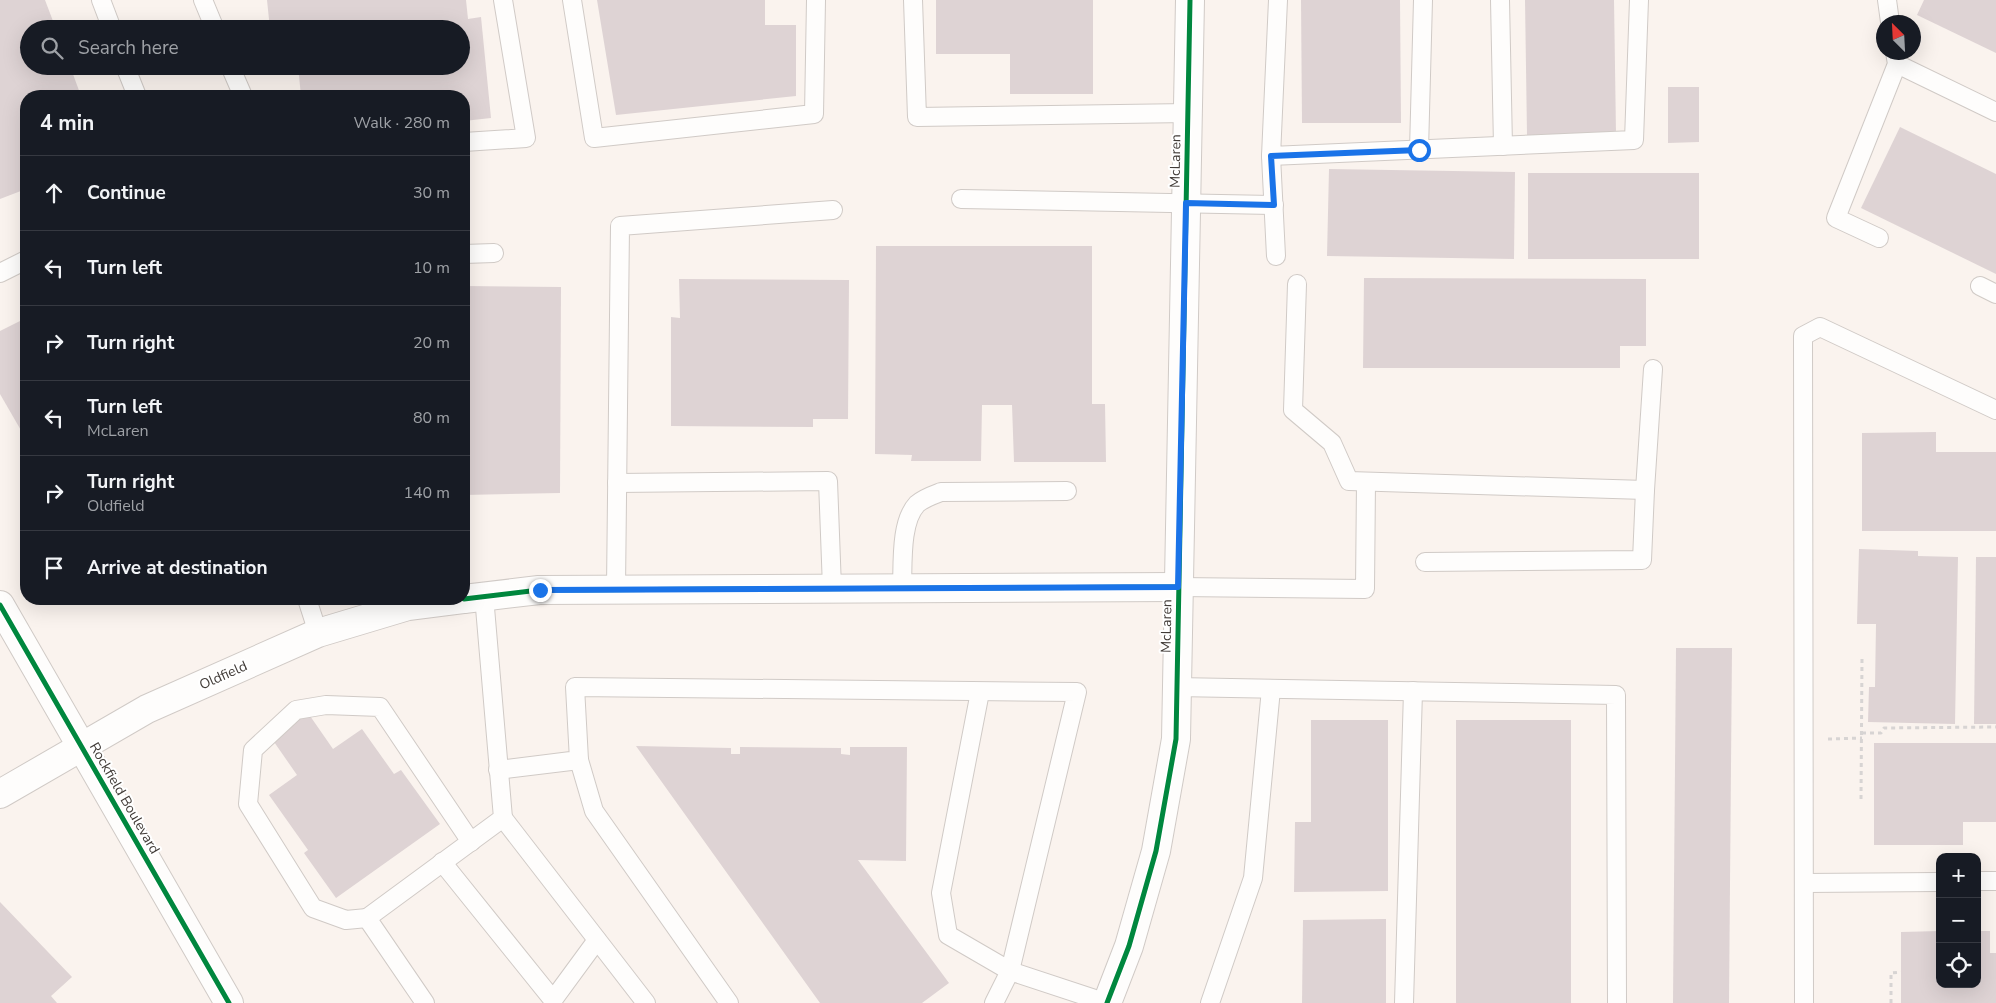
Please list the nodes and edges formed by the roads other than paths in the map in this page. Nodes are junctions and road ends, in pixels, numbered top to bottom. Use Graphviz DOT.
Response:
graph roads {
  1 [pos="101,0"];
  2 [pos="203,0"];
  3 [pos="503,0"];
  4 [pos="572,0"];
  5 [pos="816,0"];
  6 [pos="913,0"];
  7 [pos="1190,0"];
  8 [pos="1278,0"];
  9 [pos="1423,0"];
  10 [pos="1500,0"];
  11 [pos="1639,0"];
  12 [pos="1886,0"];
  13 [pos="1889,15"];
  14 [pos="109,20"];
  15 [pos="211,20"];
  16 [pos="1895,60"];
  17 [pos="1900,60"];
  18 [pos="129,75"];
  19 [pos="234,75"];
  20 [pos="135,90"];
  21 [pos="240,90"];
  22 [pos="1996,112"];
  23 [pos="1188,113"];
  24 [pos="470,142"];
  25 [pos="1503,146"];
  26 [pos="1419,150"];
  27 [pos="1271,156"];
  28 [pos="961,199"];
  29 [pos="1186,203"];
  30 [pos="1274,205"];
  31 [pos="832,210"];
  32 [pos="1878,238"];
  33 [pos="494,253"];
  34 [pos="470,254"];
  35 [pos="1276,256"];
  36 [pos="20,263"];
  37 [pos="0,273"];
  38 [pos="1297,284"];
  39 [pos="1980,286"];
  40 [pos="1996,294"];
  41 [pos="1652,369"];
  42 [pos="1996,410"];
  43 [pos="1366,482"];
  44 [pos="617,483"];
  45 [pos="1645,490"];
  46 [pos="1067,492"];
  47 [pos="1426,562"];
  48 [pos="1178,587"];
  49 [pos="616,588"];
  50 [pos="832,588"];
  51 [pos="902,588"];
  52 [pos="470,598"];
  53 [pos="0,605"];
  54 [pos="309,605"];
  55 [pos="398,605"];
  56 [pos="318,633"];
  57 [pos="1176,687"];
  58 [pos="1271,689"];
  59 [pos="1413,691"];
  60 [pos="980,692"];
  61 [pos="82,746"];
  62 [pos="579,760"];
  63 [pos="498,770"];
  64 [pos="0,794"];
  65 [pos="503,818"];
  66 [pos="471,842"];
  67 [pos="442,862"];
  68 [pos="1981,881"];
  69 [pos="1996,881"];
  70 [pos="1936,882"];
  71 [pos="1805,883"];
  72 [pos="367,918"];
  73 [pos="597,940"];
  74 [pos="1010,971"];
  75 [pos="552,1002"];
  76 [pos="229,1003"];
  77 [pos="426,1003"];
  78 [pos="646,1003"];
  79 [pos="729,1003"];
  80 [pos="994,1003"];
  81 [pos="1107,1003"];
  82 [pos="1210,1003"];
  83 [pos="1404,1003"];
  84 [pos="1617,1003"];
  85 [pos="1804,1003"];
  1 -- 14 [label="lane"];
  2 -- 15 [label="lane"];
  3 -- 24 [label="lane"];
  4 -- 5 [label="lane"];
  6 -- 23 [label="lane"];
  7 -- 23 [label="street, McLaren"];
  8 -- 27 [label="lane"];
  9 -- 26 [label="lane"];
  10 -- 25 [label="lane"];
  11 -- 25 [label="lane"];
  12 -- 13 [label="lane"];
  16 -- 32 [label="lane"];
  17 -- 22 [label="lane"];
  18 -- 20 [label="lane"];
  19 -- 21 [label="lane"];
  23 -- 29 [label="street, McLaren"];
  25 -- 26 [label="lane"];
  26 -- 27 [label="lane"];
  27 -- 30 [label="lane"];
  28 -- 29 [label="lane"];
  29 -- 30 [label="lane"];
  29 -- 48 [label="street, McLaren"];
  30 -- 35 [label="lane"];
  31 -- 44 [label="lane"];
  33 -- 34 [label="lane"];
  36 -- 37 [label="lane"];
  38 -- 43 [label="lane"];
  39 -- 40 [label="lane"];
  41 -- 45 [label="lane"];
  42 -- 71 [label="lane"];
  43 -- 45 [label="lane"];
  43 -- 48 [label="lane"];
  44 -- 49 [label="lane"];
  44 -- 50 [label="lane"];
  45 -- 47 [label="lane"];
  46 -- 51 [label="lane"];
  48 -- 51 [label="street, Oldfield"];
  48 -- 57 [label="street, McLaren"];
  49 -- 50 [label="street, Oldfield"];
  49 -- 52 [label="street, Oldfield"];
  50 -- 51 [label="street, Oldfield"];
  52 -- 63 [label="lane"];
  53 -- 61 [label="street, Rockfield Boulevard"];
  54 -- 56 [label="lane"];
  55 -- 56 [label="street, Oldfield"];
  56 -- 61 [label="street, Oldfield"];
  57 -- 58 [label="lane"];
  57 -- 81 [label="street, McLaren"];
  58 -- 59 [label="lane"];
  58 -- 82 [label="lane"];
  59 -- 83 [label="lane"];
  59 -- 84 [label="lane"];
  60 -- 62 [label="lane"];
  60 -- 74 [label="lane"];
  60 -- 74 [label="lane"];
  61 -- 64 [label="street, Oldfield"];
  61 -- 76 [label="street, Rockfield Boulevard"];
  62 -- 63 [label="lane"];
  62 -- 79 [label="lane"];
  63 -- 65 [label="lane"];
  65 -- 66 [label="lane"];
  65 -- 73 [label="lane"];
  66 -- 67 [label="lane"];
  66 -- 72 [label="lane"];
  67 -- 72 [label="lane"];
  67 -- 75 [label="lane"];
  68 -- 69 [label="lane"];
  70 -- 71 [label="lane"];
  71 -- 85 [label="lane"];
  72 -- 77 [label="lane"];
  73 -- 75 [label="lane"];
  73 -- 78 [label="lane"];
  74 -- 80 [label="lane"];
  74 -- 81 [label="lane"];
}
